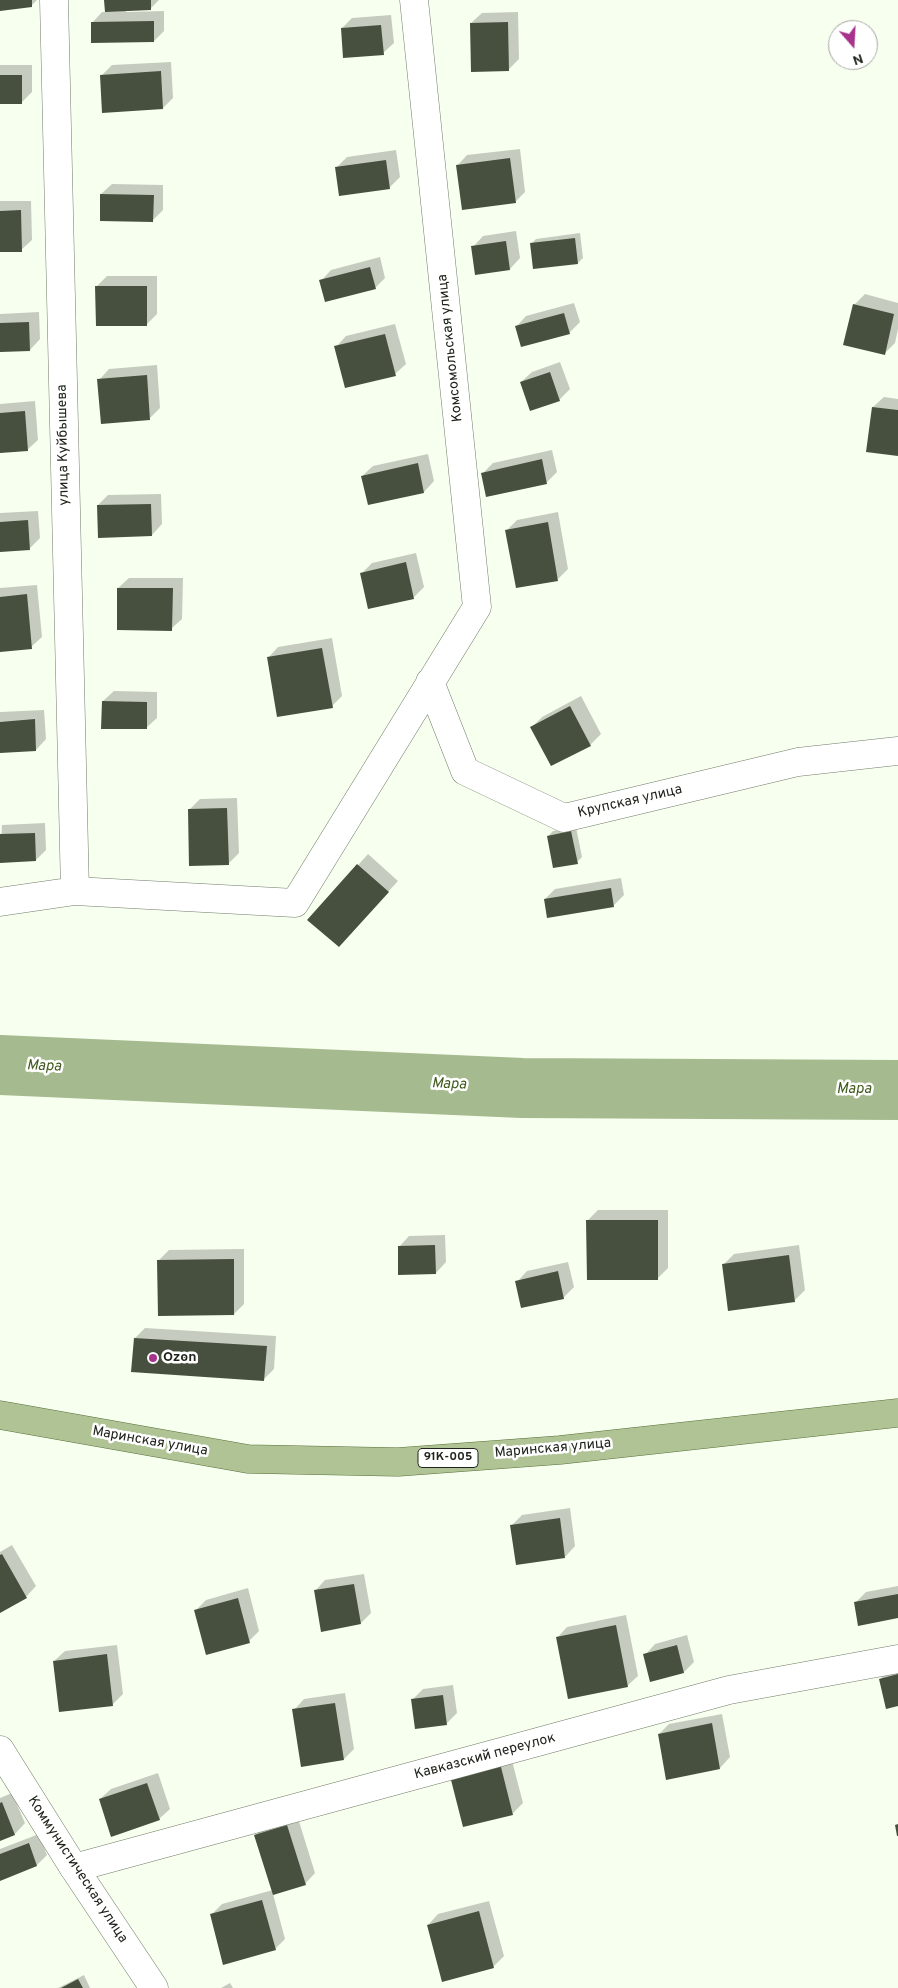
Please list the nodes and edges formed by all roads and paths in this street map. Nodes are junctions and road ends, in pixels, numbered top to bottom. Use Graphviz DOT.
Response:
graph roads {
  1 [pos="54,0"];
  2 [pos="414,0"];
  3 [pos="430,682"];
  4 [pos="898,751"];
  5 [pos="75,891"];
  6 [pos="0,902"];
  7 [pos="898,1413"];
  8 [pos="0,1415"];
  9 [pos="898,1659"];
  10 [pos="0,1750"];
  11 [pos="74,1868"];
  12 [pos="154,1988"];
  1 -- 5 [label="street, улица Куйбышева"];
  2 -- 3 [label="street, Комсомольская улица"];
  3 -- 4 [label="street, Крупская улица"];
  3 -- 5 [label="street, Комсомольская улица"];
  5 -- 6 [label="street"];
  7 -- 8 [label="main road, Маринская улица / 91К-005"];
  9 -- 11 [label="street, Кавказский переулок"];
  10 -- 11 [label="street, Коммунистическая улица"];
  11 -- 12 [label="street, Коммунистическая улица"];
}
